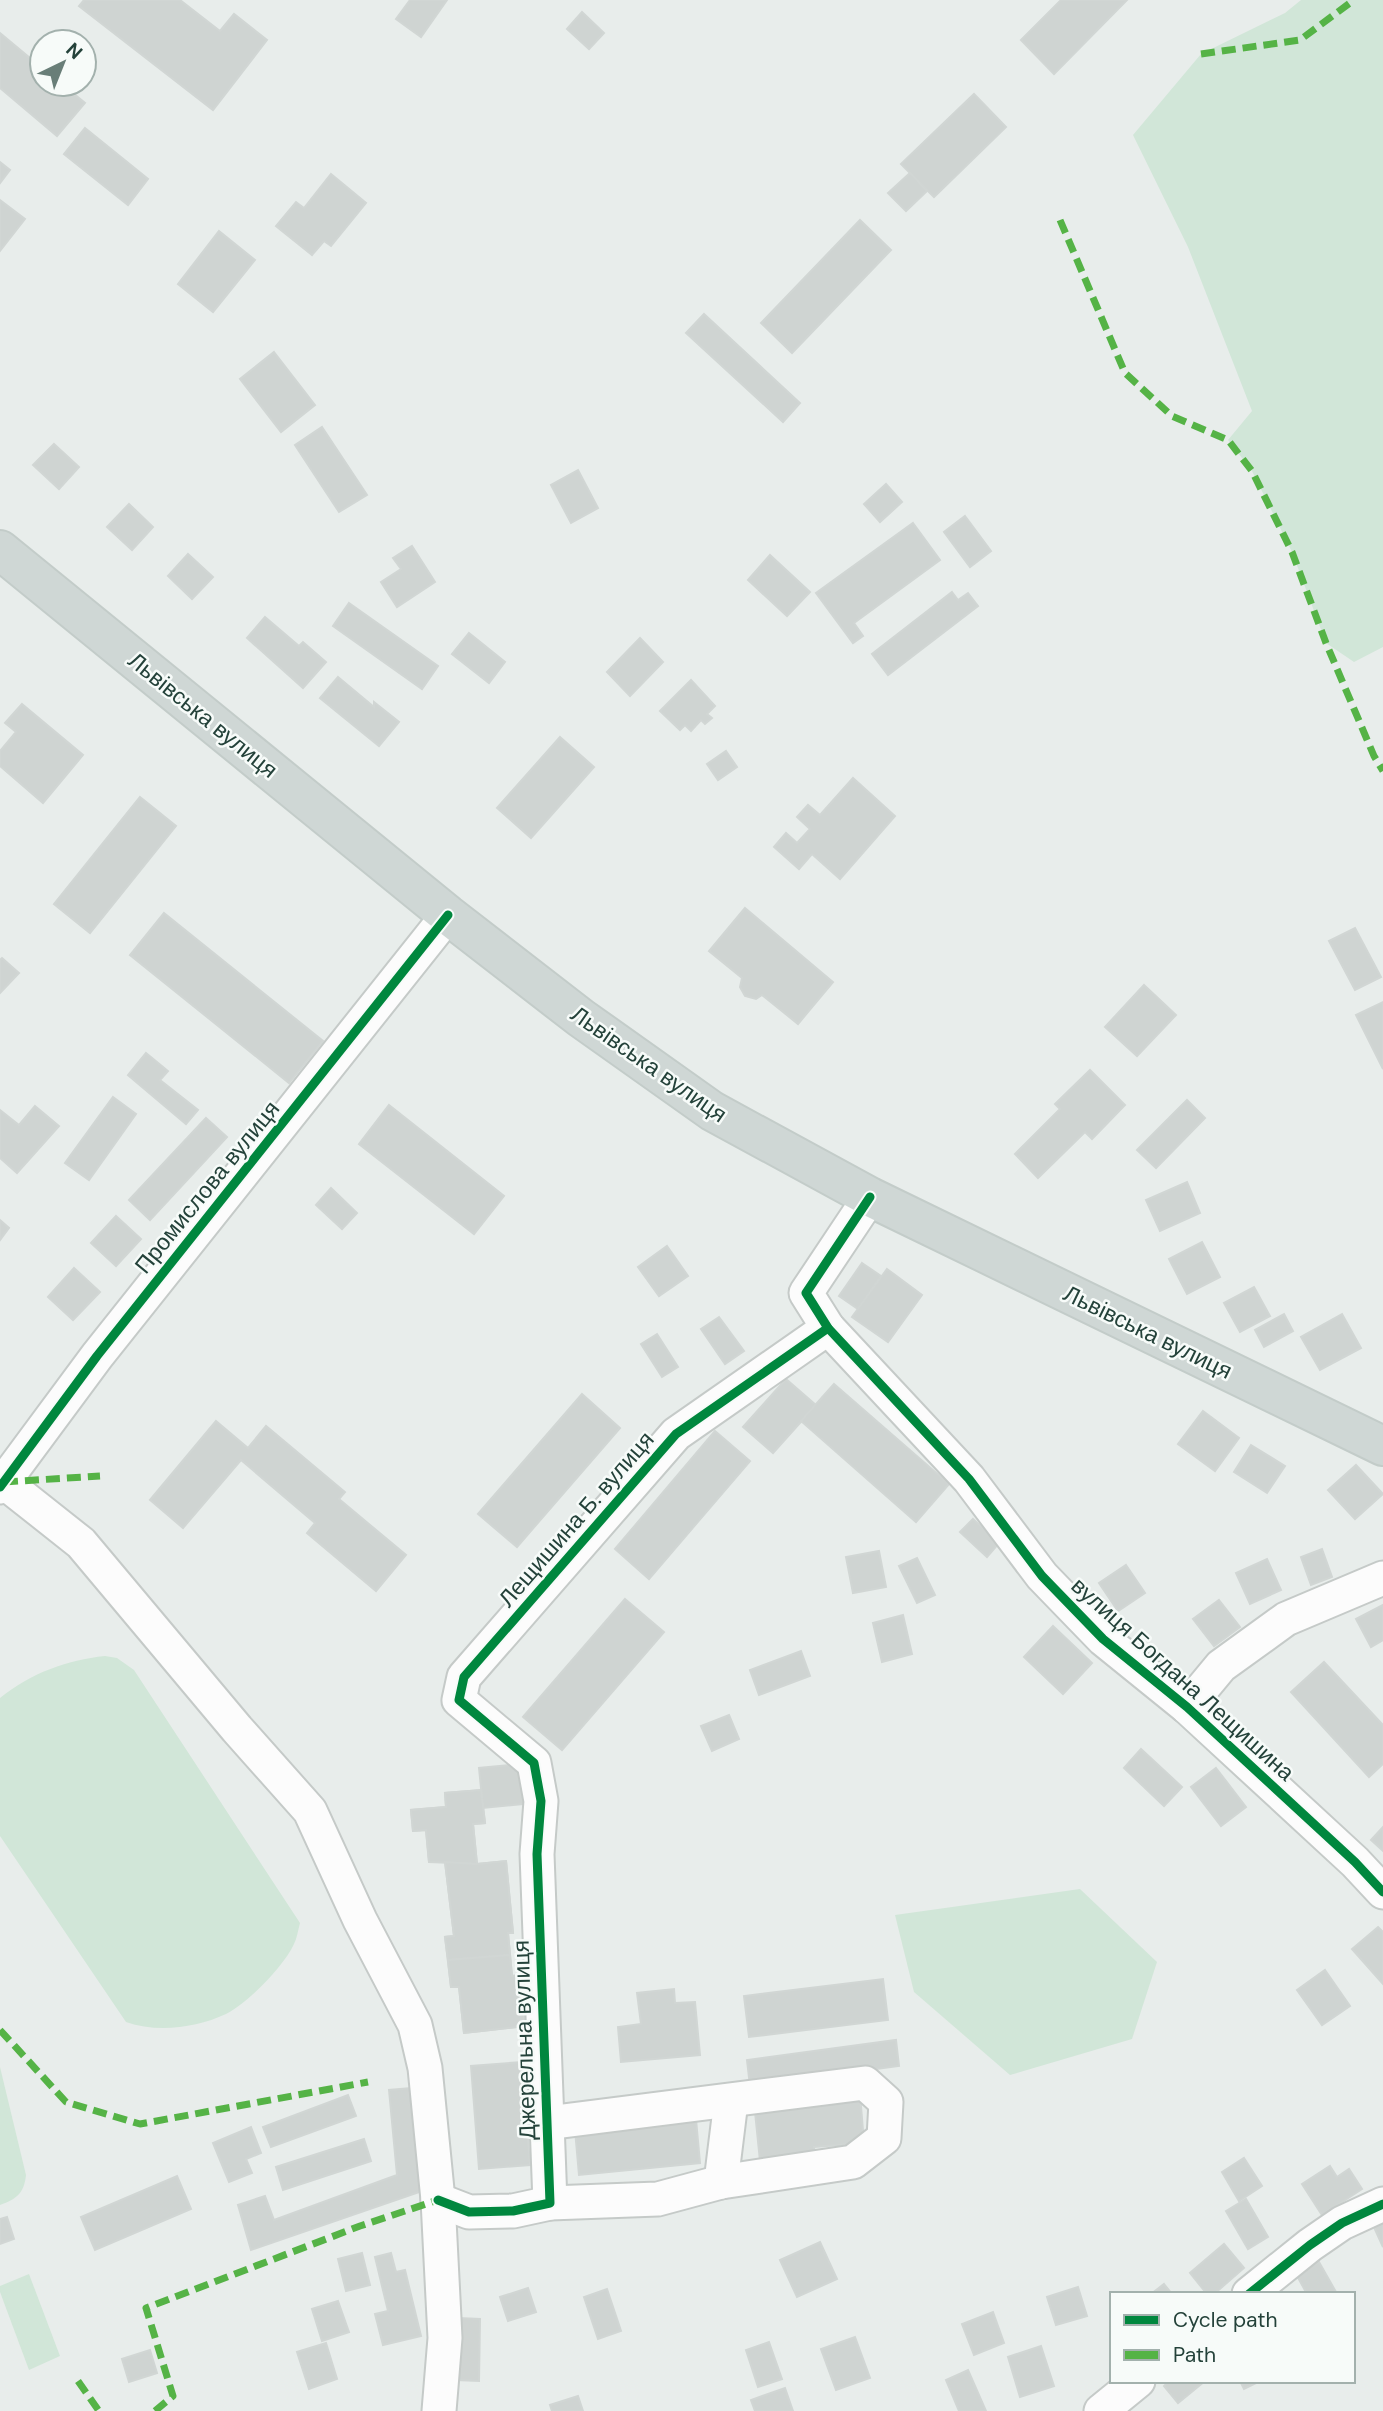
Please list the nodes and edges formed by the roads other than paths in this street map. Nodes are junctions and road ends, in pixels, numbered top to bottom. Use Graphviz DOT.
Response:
graph roads {
  1 [pos="0,550"];
  2 [pos="448,915"];
  3 [pos="870,1197"];
  4 [pos="828,1328"];
  5 [pos="1383,1446"];
  6 [pos="2,1484"];
  7 [pos="1383,1578"];
  8 [pos="1187,1707"];
  9 [pos="534,1763"];
  10 [pos="1383,1892"];
  11 [pos="731,2101"];
  12 [pos="547,2123"];
  13 [pos="721,2182"];
  14 [pos="438,2200"];
  15 [pos="550,2203"];
  16 [pos="1383,2204"];
  17 [pos="1251,2292"];
  18 [pos="1136,2383"];
  19 [pos="439,2411"];
  20 [pos="1101,2411"];
  1 -- 2 [label="main road, Львівська вулиця"];
  2 -- 3 [label="main road, Львівська вулиця"];
  2 -- 6 [label="street, Промислова вулиця"];
  3 -- 4 [label="street"];
  3 -- 5 [label="main road, Львівська вулиця"];
  4 -- 8 [label="street, вулиця Богдана Лещишина"];
  4 -- 9 [label="street, Лещишина Б. вулиця"];
  6 -- 14 [label="street"];
  7 -- 8 [label="street"];
  8 -- 10 [label="street, вулиця Богдана Лещишина"];
  9 -- 12 [label="street, Джерельна вулиця"];
  11 -- 12 [label="street, Джерельна вулиця"];
  11 -- 13 [label="street"];
  11 -- 13 [label="street, Джерельна вулиця"];
  12 -- 15 [label="street, Джерельна вулиця"];
  13 -- 15 [label="street, Джерельна вулиця"];
  14 -- 15 [label="street, Джерельна вулиця"];
  14 -- 19 [label="street"];
  16 -- 17 [label="street"];
  18 -- 20 [label="street"];
}
